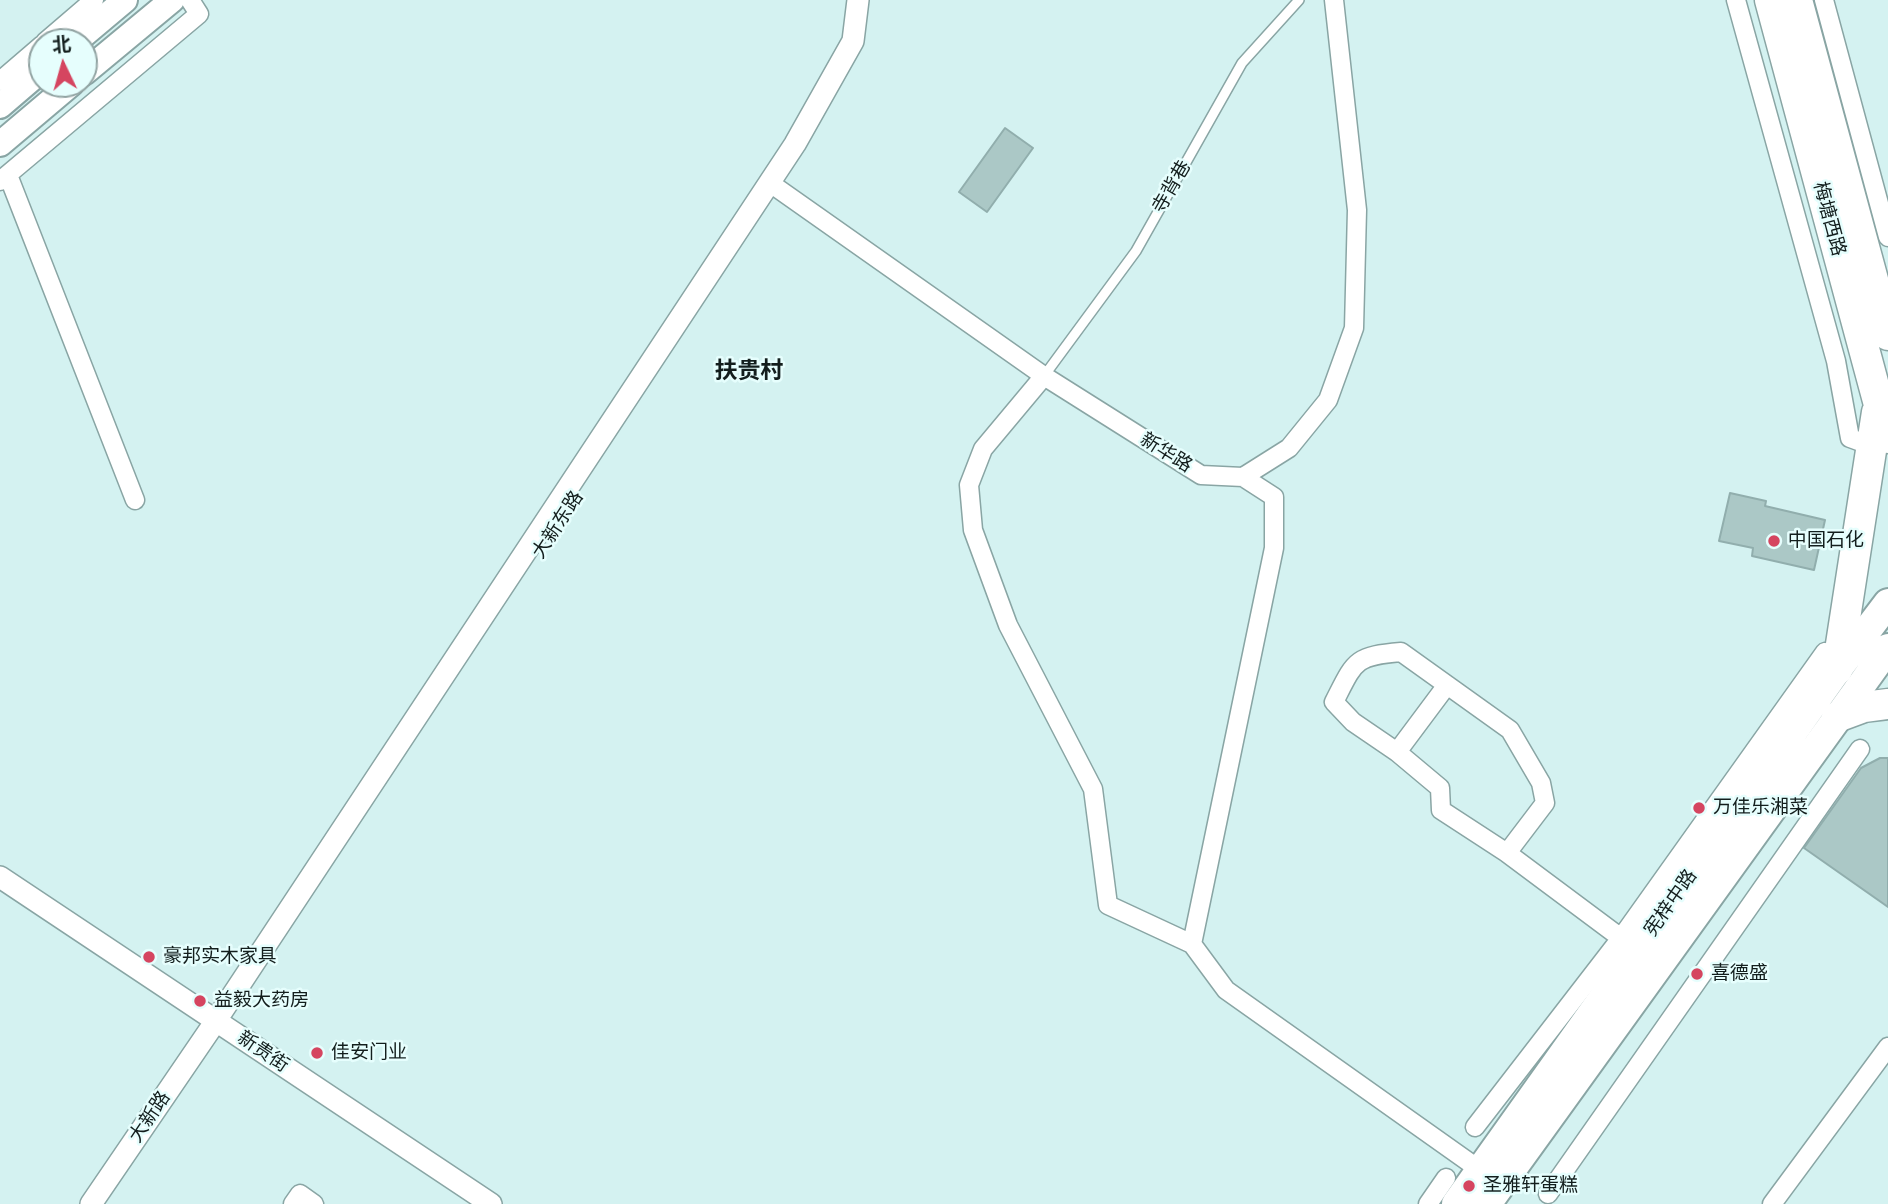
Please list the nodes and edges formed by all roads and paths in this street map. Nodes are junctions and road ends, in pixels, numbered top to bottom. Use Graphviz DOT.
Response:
graph roads {
  1 [pos="94,0"];
  2 [pos="125,0"];
  3 [pos="172,0"];
  4 [pos="190,0"];
  5 [pos="858,0"];
  6 [pos="870,0"];
  7 [pos="1299,0"];
  8 [pos="1334,0"];
  9 [pos="1736,0"];
  10 [pos="1770,0"];
  11 [pos="1797,0"];
  12 [pos="1824,0"];
  13 [pos="61,28"];
  14 [pos="92,28"];
  15 [pos="28,57"];
  16 [pos="98,62"];
  17 [pos="0,81"];
  18 [pos="28,82"];
  19 [pos="54,98"];
  20 [pos="0,106"];
  21 [pos="0,144"];
  22 [pos="4,178"];
  23 [pos="775,187"];
  24 [pos="1888,237"];
  25 [pos="1888,335"];
  26 [pos="1044,376"];
  27 [pos="1880,442"];
  28 [pos="1243,477"];
  29 [pos="135,500"];
  30 [pos="1888,603"];
  31 [pos="1888,648"];
  32 [pos="1831,661"];
  33 [pos="1447,685"];
  34 [pos="1888,704"];
  35 [pos="1837,717"];
  36 [pos="1860,749"];
  37 [pos="1397,752"];
  38 [pos="1507,853"];
  39 [pos="0,877"];
  40 [pos="0,892"];
  41 [pos="1621,938"];
  42 [pos="1192,944"];
  43 [pos="217,1029"];
  44 [pos="1888,1047"];
  45 [pos="1475,1127"];
  46 [pos="1476,1192"];
  47 [pos="1548,1194"];
  48 [pos="91,1204"];
  49 [pos="107,1204"];
  50 [pos="293,1204"];
  51 [pos="314,1204"];
  52 [pos="467,1204"];
  53 [pos="491,1204"];
  54 [pos="1428,1204"];
  55 [pos="1772,1204"];
  1 -- 13 [label="street"];
  2 -- 14 [label="main road"];
  3 -- 16 [label="main road"];
  4 -- 22 [label="street"];
  5 -- 23 [label="street, 大新东路"];
  6 -- 23 [label="street, 大新东路"];
  7 -- 26 [label="lane, 寺背巷"];
  8 -- 28 [label="street"];
  9 -- 27 [label="street"];
  10 -- 27 [label="highway, 梅塘西路"];
  11 -- 25 [label="highway, 梅塘西路"];
  12 -- 24 [label="street"];
  15 -- 17 [label="street"];
  18 -- 20 [label="main road"];
  19 -- 21 [label="main road"];
  22 -- 29 [label="street"];
  23 -- 26 [label="street, 新华路"];
  23 -- 43 [label="street, 大新东路"];
  26 -- 28 [label="street, 新华路"];
  26 -- 42 [label="street"];
  27 -- 32 [label="highway"];
  28 -- 42 [label="street"];
  30 -- 32 [label="main road, 宪梓中路"];
  31 -- 35 [label="main road, 宪梓中路"];
  32 -- 41 [label="street"];
  32 -- 46 [label="main road, 宪梓中路"];
  33 -- 37 [label="street"];
  33 -- 37 [label="street"];
  33 -- 38 [label="street"];
  34 -- 35 [label="highway"];
  35 -- 46 [label="main road, 宪梓中路"];
  36 -- 47 [label="street"];
  37 -- 38 [label="street"];
  38 -- 41 [label="street"];
  39 -- 43 [label="street, 新贵街"];
  40 -- 43 [label="street, 新贵街"];
  41 -- 45 [label="street"];
  42 -- 46 [label="street"];
  43 -- 48 [label="street, 大新路"];
  43 -- 49 [label="street, 大新路"];
  43 -- 52 [label="street, 新贵街"];
  43 -- 53 [label="street, 新贵街"];
  44 -- 55 [label="street"];
  46 -- 54 [label="street"];
  50 -- 51 [label="street"];
}
